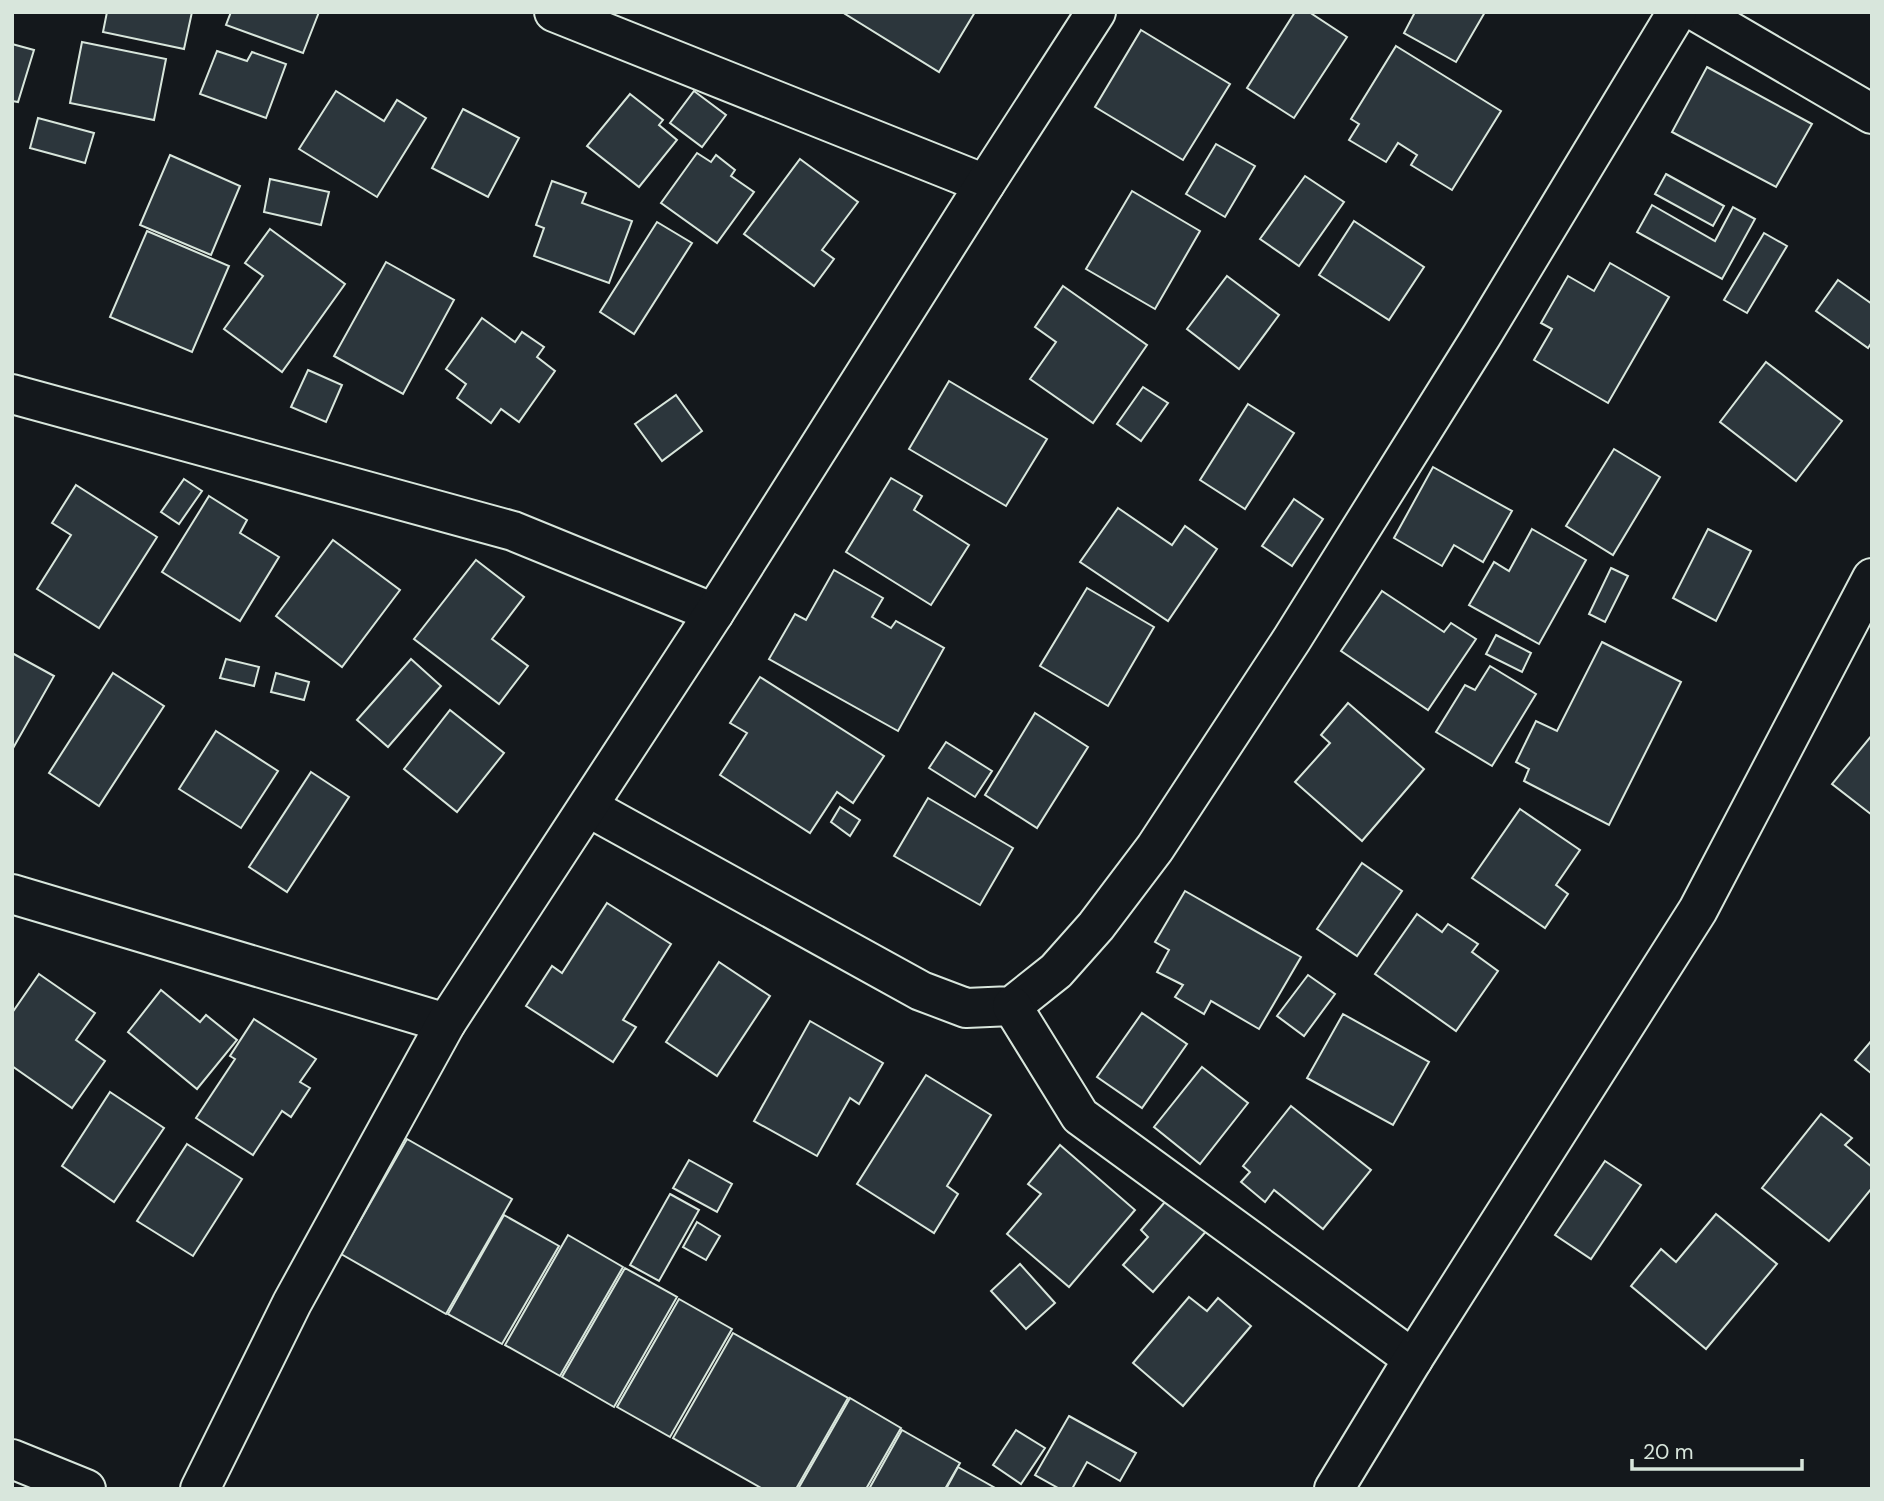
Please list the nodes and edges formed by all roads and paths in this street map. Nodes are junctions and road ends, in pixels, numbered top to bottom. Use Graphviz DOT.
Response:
graph roads {
  1 [pos="554,12"];
  2 [pos="1096,12"];
  3 [pos="1677,12"];
  4 [pos="1697,12"];
  5 [pos="1872,114"];
  6 [pos="985,184"];
  7 [pos="12,394"];
  8 [pos="1872,578"];
  9 [pos="714,613"];
  10 [pos="589,807"];
  11 [pos="12,894"];
  12 [pos="1012,1006"];
  13 [pos="446,1023"];
  14 [pos="1413,1359"];
  15 [pos="12,1459"];
  16 [pos="86,1489"];
  17 [pos="200,1489"];
  18 [pos="1334,1489"];
  1 -- 6 [label="street"];
  2 -- 6 [label="street"];
  3 -- 12 [label="street"];
  4 -- 5 [label="street"];
  6 -- 9 [label="street"];
  7 -- 9 [label="street"];
  8 -- 14 [label="street"];
  9 -- 10 [label="street"];
  10 -- 12 [label="street"];
  10 -- 13 [label="street"];
  11 -- 13 [label="street"];
  12 -- 14 [label="street"];
  13 -- 17 [label="street"];
  14 -- 18 [label="street"];
  15 -- 16 [label="street"];
}
